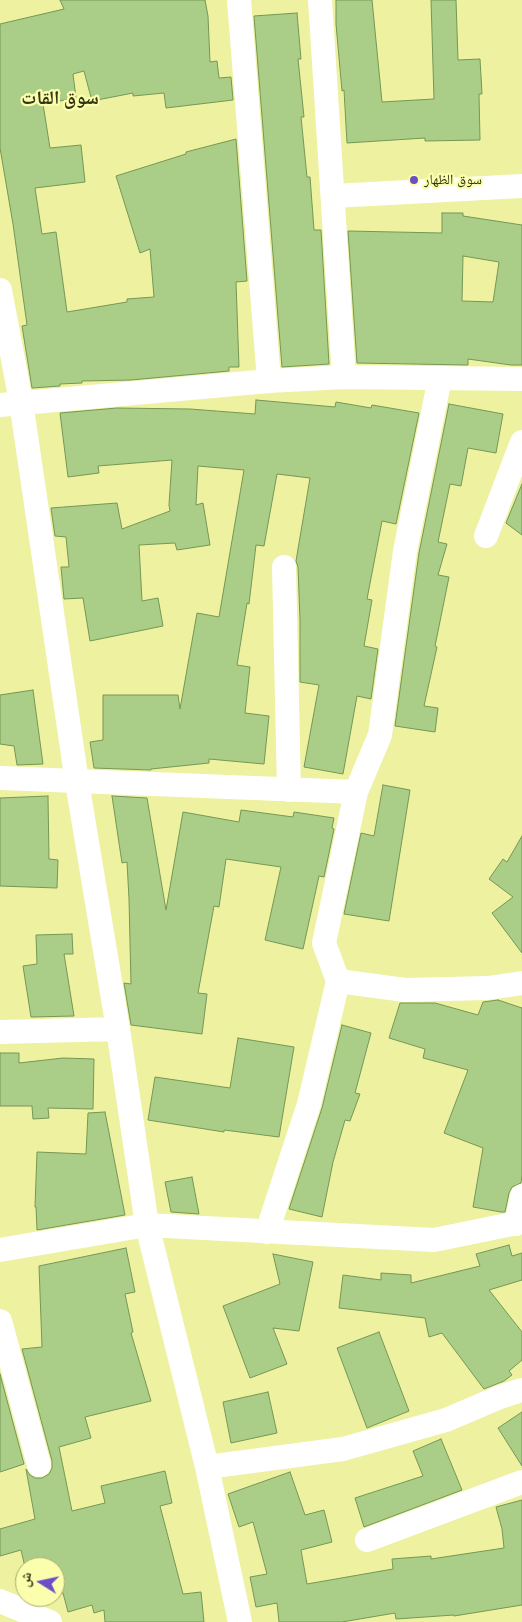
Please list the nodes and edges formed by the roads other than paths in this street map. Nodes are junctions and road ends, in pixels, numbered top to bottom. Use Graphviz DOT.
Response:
graph roads {
  1 [pos="239,0"];
  2 [pos="320,0"];
  3 [pos="522,186"];
  4 [pos="333,196"];
  5 [pos="0,290"];
  6 [pos="344,377"];
  7 [pos="440,378"];
  8 [pos="522,379"];
  9 [pos="269,381"];
  10 [pos="10,404"];
  11 [pos="522,442"];
  12 [pos="486,536"];
  13 [pos="284,567"];
  14 [pos="0,778"];
  15 [pos="77,782"];
  16 [pos="289,790"];
  17 [pos="356,792"];
  18 [pos="338,981"];
  19 [pos="522,983"];
  20 [pos="118,1029"];
  21 [pos="0,1032"];
  22 [pos="522,1196"];
  23 [pos="519,1223"];
  24 [pos="147,1225"];
  25 [pos="267,1232"];
  26 [pos="0,1250"];
  27 [pos="0,1321"];
  28 [pos="522,1390"];
  29 [pos="39,1465"];
  30 [pos="207,1467"];
  31 [pos="522,1482"];
  32 [pos="366,1540"];
  33 [pos="0,1601"];
  34 [pos="50,1622"];
  35 [pos="240,1622"];
  1 -- 9 [label="street"];
  2 -- 4 [label="street"];
  3 -- 4 [label="street"];
  4 -- 6 [label="street"];
  5 -- 10 [label="street"];
  6 -- 7 [label="street"];
  6 -- 9 [label="street"];
  7 -- 8 [label="street"];
  7 -- 17 [label="street"];
  9 -- 10 [label="street"];
  10 -- 15 [label="street"];
  11 -- 12 [label="street"];
  13 -- 16 [label="street"];
  14 -- 15 [label="street"];
  15 -- 16 [label="street"];
  15 -- 20 [label="street"];
  16 -- 17 [label="street"];
  17 -- 18 [label="street"];
  18 -- 19 [label="street"];
  18 -- 25 [label="street"];
  20 -- 21 [label="street"];
  20 -- 24 [label="street"];
  22 -- 23 [label="street"];
  23 -- 25 [label="street"];
  24 -- 25 [label="street"];
  24 -- 26 [label="street"];
  24 -- 30 [label="street"];
  27 -- 29 [label="street"];
  28 -- 30 [label="street"];
  30 -- 35 [label="street"];
  31 -- 32 [label="street"];
  33 -- 34 [label="street"];
}
